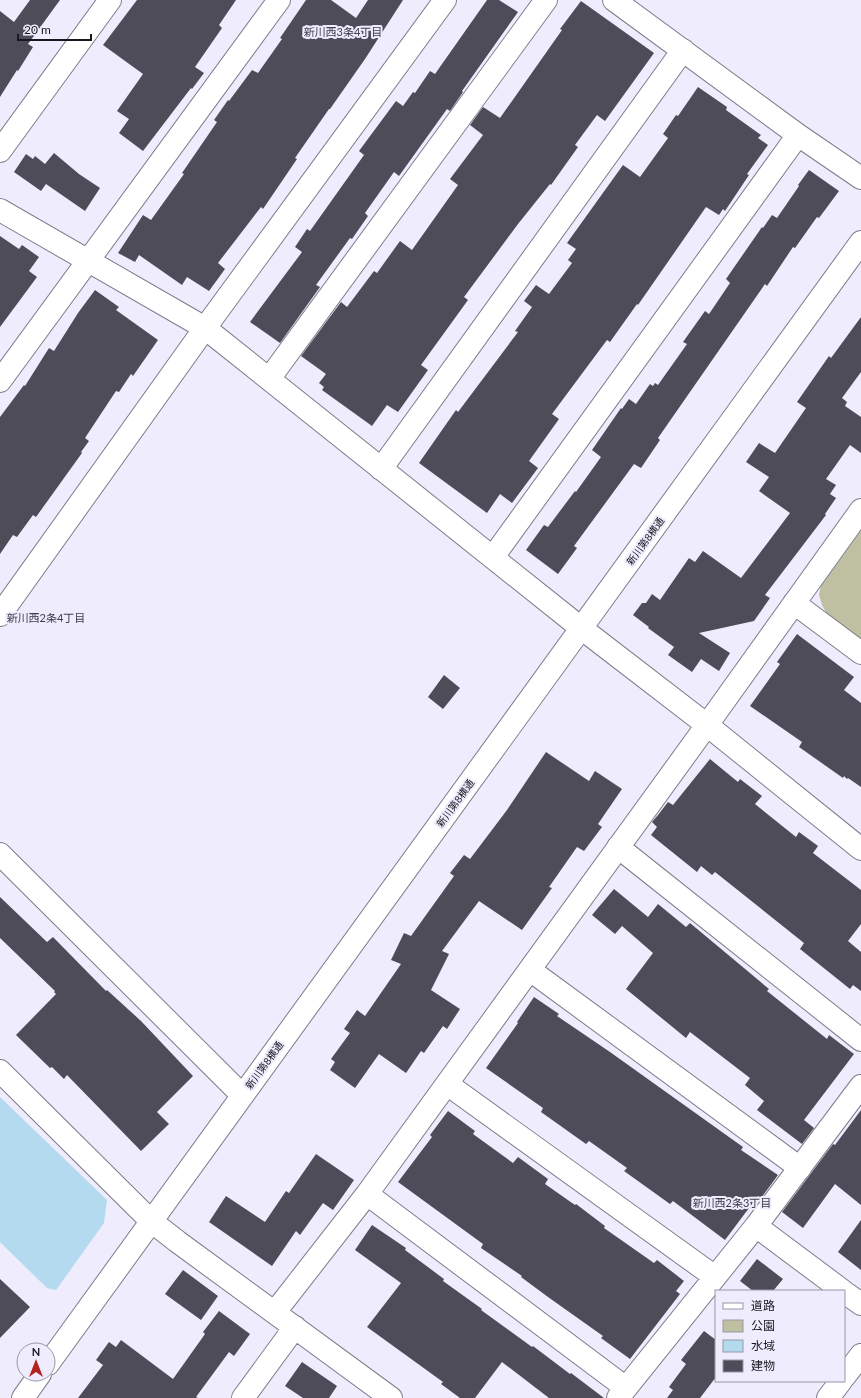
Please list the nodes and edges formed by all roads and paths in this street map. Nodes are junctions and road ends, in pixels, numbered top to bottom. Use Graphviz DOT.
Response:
graph roads {
  1 [pos="110,0"];
  2 [pos="279,0"];
  3 [pos="445,0"];
  4 [pos="546,0"];
  5 [pos="614,0"];
  6 [pos="683,50"];
  7 [pos="798,135"];
  8 [pos="0,151"];
  9 [pos="861,178"];
  10 [pos="0,210"];
  11 [pos="861,242"];
  12 [pos="87,260"];
  13 [pos="205,328"];
  14 [pos="269,379"];
  15 [pos="0,381"];
  16 [pos="381,469"];
  17 [pos="861,510"];
  18 [pos="493,557"];
  19 [pos="794,603"];
  20 [pos="0,615"];
  21 [pos="582,628"];
  22 [pos="861,653"];
  23 [pos="707,725"];
  24 [pos="618,847"];
  25 [pos="861,850"];
  26 [pos="0,854"];
  27 [pos="530,970"];
  28 [pos="861,1040"];
  29 [pos="0,1071"];
  30 [pos="447,1084"];
  31 [pos="861,1086"];
  32 [pos="242,1094"];
  33 [pos="800,1168"];
  34 [pos="367,1194"];
  35 [pos="151,1221"];
  36 [pos="756,1226"];
  37 [pos="714,1277"];
  38 [pos="843,1290"];
  39 [pos="845,1292"];
  40 [pos="861,1304"];
  41 [pos="275,1312"];
  42 [pos="295,1327"];
  43 [pos="56,1353"];
  44 [pos="861,1355"];
  45 [pos="845,1376"];
  46 [pos="34,1382"];
  47 [pos="840,1382"];
  48 [pos="622,1393"];
  49 [pos="23,1398"];
  50 [pos="243,1398"];
  51 [pos="391,1398"];
  52 [pos="828,1398"];
  1 -- 8 [label="street"];
  2 -- 12 [label="street"];
  3 -- 13 [label="street"];
  4 -- 14 [label="street"];
  5 -- 6 [label="street"];
  6 -- 7 [label="street"];
  6 -- 16 [label="street"];
  7 -- 9 [label="street"];
  7 -- 18 [label="street"];
  10 -- 12 [label="street"];
  11 -- 21 [label="street, 新川第8横通"];
  12 -- 13 [label="street"];
  12 -- 15 [label="street"];
  13 -- 14 [label="street"];
  13 -- 20 [label="street"];
  14 -- 16 [label="street"];
  16 -- 18 [label="street"];
  17 -- 19 [label="street"];
  18 -- 21 [label="street"];
  19 -- 22 [label="street"];
  19 -- 23 [label="street"];
  21 -- 23 [label="street"];
  21 -- 32 [label="street, 新川第8横通"];
  23 -- 24 [label="street"];
  23 -- 25 [label="street"];
  24 -- 27 [label="street"];
  24 -- 28 [label="street"];
  26 -- 32 [label="street"];
  27 -- 30 [label="street"];
  27 -- 33 [label="street"];
  29 -- 35 [label="street"];
  30 -- 34 [label="street"];
  30 -- 37 [label="street"];
  31 -- 33 [label="street"];
  32 -- 35 [label="street, 新川第8横通"];
  33 -- 36 [label="street"];
  34 -- 41 [label="street"];
  34 -- 48 [label="street"];
  35 -- 41 [label="street"];
  35 -- 43 [label="street, 新川第8横通"];
  36 -- 37 [label="street"];
  36 -- 38 [label="street"];
  37 -- 48 [label="street"];
  39 -- 40 [label="street"];
  41 -- 42 [label="street"];
  42 -- 50 [label="street"];
  42 -- 51 [label="street"];
  44 -- 45 [label="street"];
  46 -- 49 [label="street"];
  47 -- 52 [label="street"];
}
